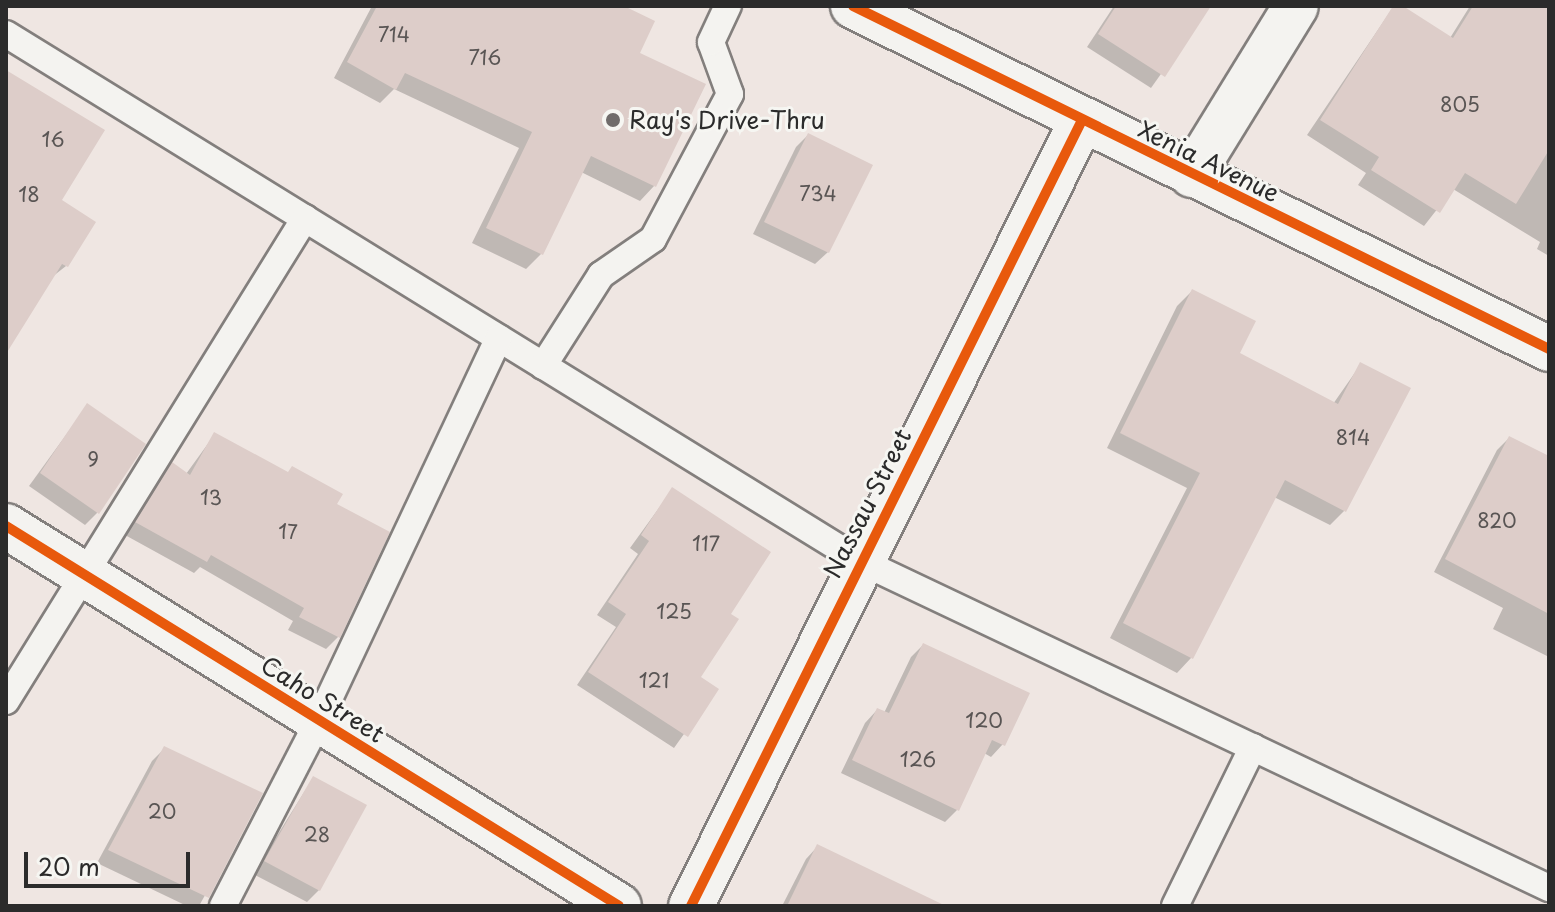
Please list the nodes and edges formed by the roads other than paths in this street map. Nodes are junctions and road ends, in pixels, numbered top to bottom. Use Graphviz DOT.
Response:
graph roads {
  1 [pos="728,6"];
  2 [pos="853,6"];
  3 [pos="1296,6"];
  4 [pos="6,34"];
  5 [pos="1082,120"];
  6 [pos="1192,175"];
  7 [pos="305,218"];
  8 [pos="499,338"];
  9 [pos="1549,349"];
  10 [pos="543,366"];
  11 [pos="6,526"];
  12 [pos="860,561"];
  13 [pos="85,574"];
  14 [pos="6,701"];
  15 [pos="319,720"];
  16 [pos="1253,747"];
  17 [pos="1549,888"];
  18 [pos="223,906"];
  19 [pos="619,906"];
  20 [pos="691,906"];
  21 [pos="1175,906"];
  1 -- 10 [label="lane"];
  2 -- 5 [label="street, Xenia Avenue"];
  3 -- 6 [label="street"];
  4 -- 7 [label="lane"];
  5 -- 6 [label="street, Xenia Avenue"];
  5 -- 12 [label="street, Nassau Street"];
  6 -- 9 [label="street, Xenia Avenue"];
  7 -- 8 [label="lane"];
  7 -- 13 [label="lane"];
  8 -- 10 [label="lane"];
  8 -- 15 [label="lane"];
  10 -- 12 [label="lane"];
  11 -- 13 [label="street, Caho Street"];
  12 -- 16 [label="lane"];
  12 -- 20 [label="street, Nassau Street"];
  13 -- 14 [label="lane"];
  13 -- 15 [label="street, Caho Street"];
  15 -- 18 [label="lane"];
  15 -- 19 [label="street, Caho Street"];
  16 -- 17 [label="lane"];
  16 -- 21 [label="lane"];
}
